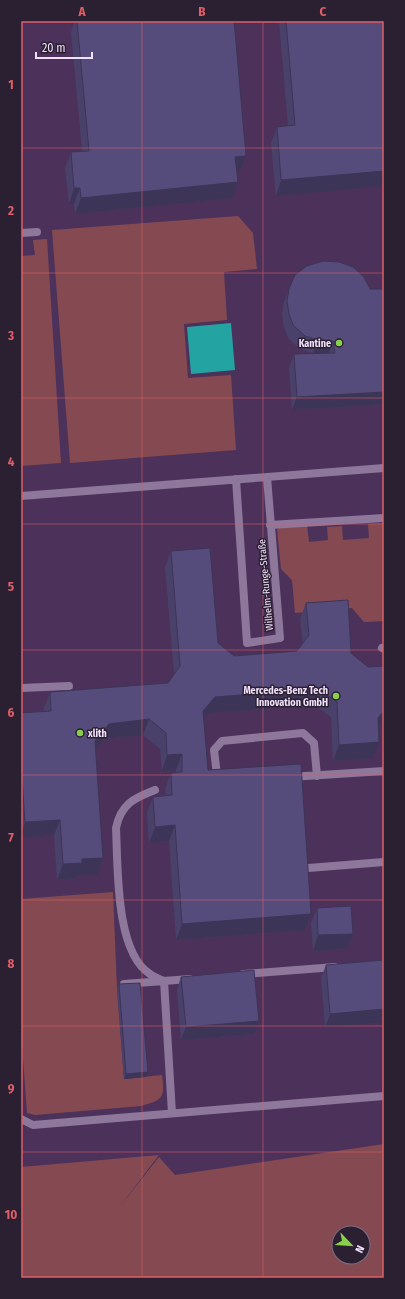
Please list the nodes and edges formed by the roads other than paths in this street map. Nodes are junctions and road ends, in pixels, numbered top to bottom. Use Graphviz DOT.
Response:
graph roads {
  1 [pos="37,232"];
  2 [pos="21,233"];
  3 [pos="384,468"];
  4 [pos="266,477"];
  5 [pos="236,479"];
  6 [pos="21,496"];
  7 [pos="384,518"];
  8 [pos="270,525"];
  9 [pos="69,686"];
  10 [pos="21,688"];
  11 [pos="384,771"];
  12 [pos="317,776"];
  13 [pos="278,778"];
  14 [pos="224,782"];
  15 [pos="155,790"];
  16 [pos="384,862"];
  17 [pos="308,868"];
  18 [pos="345,966"];
  19 [pos="234,975"];
  20 [pos="195,978"];
  21 [pos="164,981"];
  22 [pos="119,984"];
  23 [pos="384,1096"];
  24 [pos="172,1113"];
  25 [pos="21,1119"];
  1 -- 2 [label="lane"];
  3 -- 4 [label="lane"];
  4 -- 5 [label="lane"];
  4 -- 8 [label="lane, Wilhelm-Runge-Straße"];
  5 -- 6 [label="lane"];
  5 -- 8 [label="lane, Wilhelm-Runge-Straße"];
  7 -- 8 [label="lane"];
  9 -- 10 [label="lane"];
  11 -- 12 [label="lane"];
  12 -- 13 [label="lane"];
  12 -- 14 [label="lane"];
  15 -- 21 [label="lane"];
  16 -- 17 [label="lane"];
  18 -- 19 [label="lane"];
  20 -- 21 [label="lane"];
  21 -- 22 [label="lane"];
  21 -- 24 [label="lane"];
  23 -- 24 [label="lane"];
  24 -- 25 [label="lane"];
}
